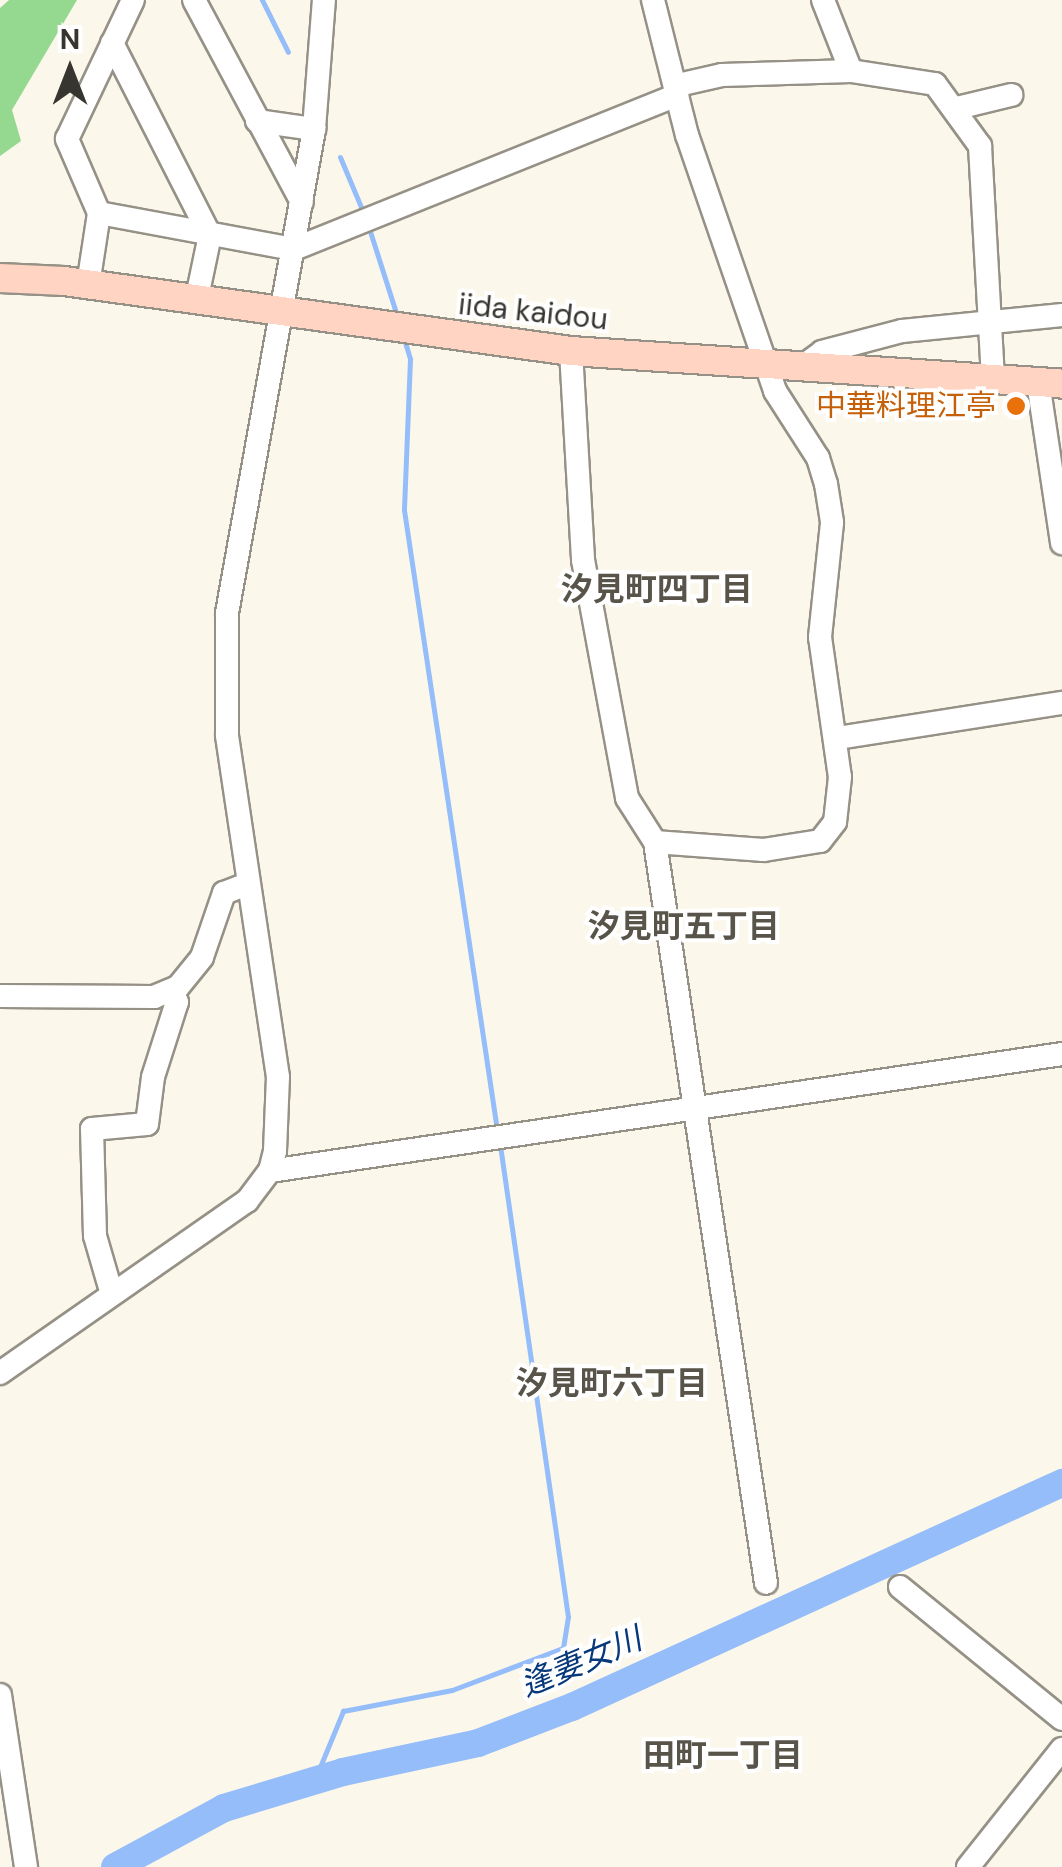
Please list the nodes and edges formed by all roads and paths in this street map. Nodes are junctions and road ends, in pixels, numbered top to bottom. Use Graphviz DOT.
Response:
graph roads {
  1 [pos="134,0"];
  2 [pos="194,0"];
  3 [pos="324,0"];
  4 [pos="654,0"];
  5 [pos="824,0"];
  6 [pos="112,43"];
  7 [pos="851,71"];
  8 [pos="678,90"];
  9 [pos="1011,95"];
  10 [pos="957,108"];
  11 [pos="257,121"];
  12 [pos="314,129"];
  13 [pos="302,202"];
  14 [pos="99,213"];
  15 [pos="210,235"];
  16 [pos="294,249"];
  17 [pos="0,278"];
  18 [pos="88,285"];
  19 [pos="196,302"];
  20 [pos="278,315"];
  21 [pos="1062,316"];
  22 [pos="993,319"];
  23 [pos="571,351"];
  24 [pos="785,367"];
  25 [pos="993,379"];
  26 [pos="1050,383"];
  27 [pos="1062,544"];
  28 [pos="1062,704"];
  29 [pos="838,738"];
  30 [pos="655,842"];
  31 [pos="246,884"];
  32 [pos="170,990"];
  33 [pos="0,996"];
  34 [pos="1062,1054"];
  35 [pos="696,1107"];
  36 [pos="270,1172"];
  37 [pos="111,1291"];
  38 [pos="0,1373"];
  39 [pos="766,1583"];
  40 [pos="900,1587"];
  41 [pos="0,1696"];
  42 [pos="1062,1719"];
  43 [pos="1062,1749"];
  44 [pos="26,1867"];
  45 [pos="968,1867"];
  1 -- 6 [label="street"];
  2 -- 11 [label="street"];
  3 -- 12 [label="street"];
  4 -- 8 [label="street"];
  5 -- 7 [label="street"];
  6 -- 14 [label="street"];
  6 -- 15 [label="street"];
  7 -- 8 [label="street"];
  7 -- 10 [label="street"];
  8 -- 16 [label="street"];
  8 -- 24 [label="street"];
  9 -- 10 [label="street"];
  10 -- 22 [label="street"];
  11 -- 12 [label="street"];
  11 -- 13 [label="street"];
  12 -- 13 [label="street"];
  13 -- 16 [label="street"];
  14 -- 15 [label="street"];
  14 -- 18 [label="street"];
  15 -- 16 [label="street"];
  15 -- 19 [label="street"];
  16 -- 20 [label="street"];
  17 -- 18 [label="main road, iida kaidou"];
  18 -- 19 [label="main road, iida kaidou"];
  19 -- 20 [label="main road, iida kaidou"];
  20 -- 23 [label="main road, iida kaidou"];
  20 -- 31 [label="street"];
  21 -- 22 [label="street"];
  22 -- 24 [label="street"];
  22 -- 25 [label="street"];
  23 -- 24 [label="main road, iida kaidou"];
  23 -- 30 [label="street"];
  24 -- 25 [label="main road, iida kaidou"];
  24 -- 29 [label="street"];
  25 -- 26 [label="main road, iida kaidou"];
  26 -- 27 [label="street"];
  28 -- 29 [label="street"];
  29 -- 30 [label="street"];
  30 -- 35 [label="street"];
  31 -- 32 [label="street"];
  31 -- 36 [label="street"];
  32 -- 33 [label="street"];
  32 -- 37 [label="street"];
  34 -- 35 [label="street"];
  35 -- 36 [label="street"];
  35 -- 39 [label="street"];
  36 -- 37 [label="street"];
  37 -- 38 [label="street"];
  40 -- 42 [label="street"];
  41 -- 44 [label="street"];
  43 -- 45 [label="street"];
}
